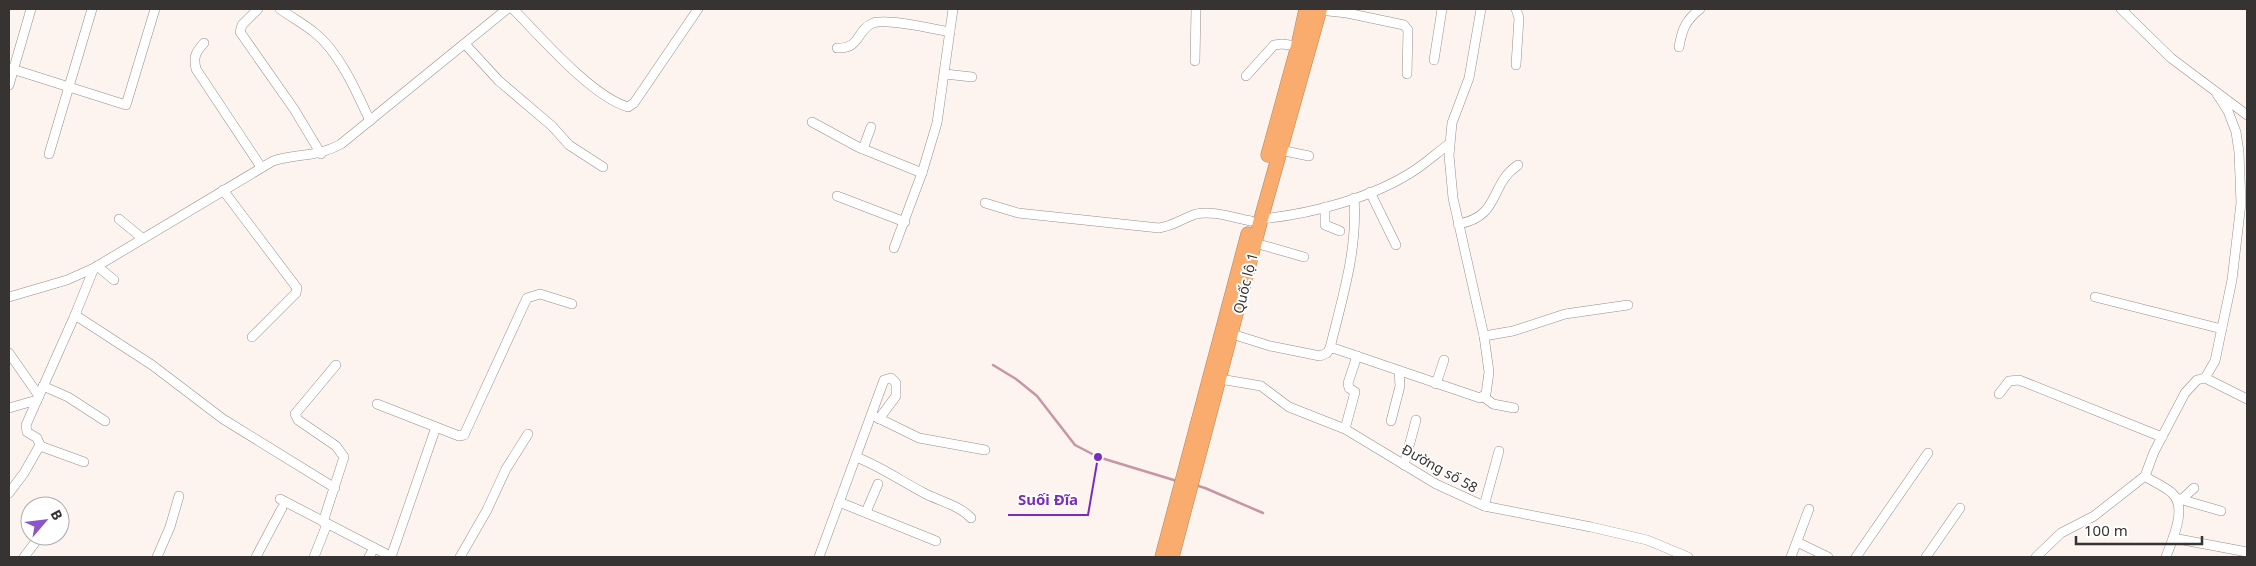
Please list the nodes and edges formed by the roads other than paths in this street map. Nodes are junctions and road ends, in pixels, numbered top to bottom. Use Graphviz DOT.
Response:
graph roads {
  1 [pos="31,9"];
  2 [pos="92,9"];
  3 [pos="156,9"];
  4 [pos="258,9"];
  5 [pos="280,9"];
  6 [pos="507,9"];
  7 [pos="512,9"];
  8 [pos="698,9"];
  9 [pos="953,9"];
  10 [pos="1196,9"];
  11 [pos="1315,9"];
  12 [pos="1443,9"];
  13 [pos="1481,9"];
  14 [pos="1516,9"];
  15 [pos="1700,9"];
  16 [pos="2121,9"];
  17 [pos="950,32"];
  18 [pos="204,43"];
  19 [pos="465,44"];
  20 [pos="1298,46"];
  21 [pos="1679,47"];
  22 [pos="837,48"];
  23 [pos="1434,60"];
  24 [pos="1195,61"];
  25 [pos="1516,65"];
  26 [pos="11,69"];
  27 [pos="944,74"];
  28 [pos="1407,74"];
  29 [pos="1246,76"];
  30 [pos="972,77"];
  31 [pos="9,85"];
  32 [pos="69,88"];
  33 [pos="2217,94"];
  34 [pos="2247,115"];
  35 [pos="370,121"];
  36 [pos="812,122"];
  37 [pos="870,126"];
  38 [pos="1450,144"];
  39 [pos="863,149"];
  40 [pos="1280,150"];
  41 [pos="49,154"];
  42 [pos="321,154"];
  43 [pos="1308,156"];
  44 [pos="1518,165"];
  45 [pos="262,167"];
  46 [pos="603,168"];
  47 [pos="922,173"];
  48 [pos="223,190"];
  49 [pos="1370,192"];
  50 [pos="836,196"];
  51 [pos="1354,198"];
  52 [pos="985,203"];
  53 [pos="1325,207"];
  54 [pos="119,219"];
  55 [pos="1256,220"];
  56 [pos="905,222"];
  57 [pos="1458,224"];
  58 [pos="1340,231"];
  59 [pos="142,238"];
  60 [pos="1255,243"];
  61 [pos="1396,245"];
  62 [pos="894,248"];
  63 [pos="1304,257"];
  64 [pos="95,267"];
  65 [pos="114,280"];
  66 [pos="9,297"];
  67 [pos="2095,297"];
  68 [pos="572,304"];
  69 [pos="1628,305"];
  70 [pos="75,315"];
  71 [pos="2222,329"];
  72 [pos="1232,334"];
  73 [pos="1484,336"];
  74 [pos="252,337"];
  75 [pos="1330,348"];
  76 [pos="9,353"];
  77 [pos="1357,356"];
  78 [pos="1444,360"];
  79 [pos="336,364"];
  80 [pos="1399,371"];
  81 [pos="2205,378"];
  82 [pos="1220,379"];
  83 [pos="1436,384"];
  84 [pos="42,386"];
  85 [pos="1999,394"];
  86 [pos="1484,397"];
  87 [pos="38,398"];
  88 [pos="2247,399"];
  89 [pos="377,404"];
  90 [pos="9,408"];
  91 [pos="1514,408"];
  92 [pos="1416,420"];
  93 [pos="1390,421"];
  94 [pos="105,422"];
  95 [pos="436,427"];
  96 [pos="1345,429"];
  97 [pos="528,434"];
  98 [pos="2162,437"];
  99 [pos="40,446"];
  100 [pos="985,450"];
  101 [pos="1499,451"];
  102 [pos="1928,453"];
  103 [pos="856,457"];
  104 [pos="84,462"];
  105 [pos="1404,465"];
  106 [pos="1189,473"];
  107 [pos="2145,476"];
  108 [pos="878,484"];
  109 [pos="335,488"];
  110 [pos="2194,488"];
  111 [pos="1185,492"];
  112 [pos="9,493"];
  113 [pos="179,496"];
  114 [pos="2178,499"];
  115 [pos="839,502"];
  116 [pos="1484,506"];
  117 [pos="1960,508"];
  118 [pos="1809,509"];
  119 [pos="2221,511"];
  120 [pos="866,512"];
  121 [pos="971,518"];
  122 [pos="325,523"];
  123 [pos="2173,538"];
  124 [pos="936,541"];
  125 [pos="1797,542"];
  126 [pos="32,546"];
  127 [pos="374,548"];
  128 [pos="2247,552"];
  129 [pos="24,557"];
  130 [pos="157,557"];
  131 [pos="256,557"];
  132 [pos="314,557"];
  133 [pos="369,557"];
  134 [pos="392,557"];
  135 [pos="460,557"];
  136 [pos="819,557"];
  137 [pos="1162,557"];
  138 [pos="1172,557"];
  139 [pos="1688,557"];
  140 [pos="1791,557"];
  141 [pos="1828,557"];
  142 [pos="1856,557"];
  143 [pos="1926,557"];
  144 [pos="2036,557"];
  145 [pos="2166,557"];
  1 -- 26 [label="street"];
  2 -- 32 [label="street"];
  3 -- 32 [label="street"];
  4 -- 42 [label="street"];
  5 -- 35 [label="street"];
  6 -- 19 [label="street"];
  7 -- 8 [label="street"];
  9 -- 17 [label="street"];
  10 -- 24 [label="street"];
  11 -- 20 [label="highway, Quốc lộ 1"];
  11 -- 28 [label="street"];
  11 -- 40 [label="highway, Quốc lộ 1"];
  12 -- 23 [label="street"];
  13 -- 38 [label="street"];
  14 -- 25 [label="street"];
  15 -- 21 [label="street"];
  16 -- 33 [label="street"];
  17 -- 22 [label="street"];
  17 -- 27 [label="street"];
  18 -- 45 [label="street"];
  19 -- 35 [label="street"];
  19 -- 46 [label="street"];
  20 -- 29 [label="street"];
  20 -- 55 [label="highway, Quốc lộ 1"];
  26 -- 31 [label="street"];
  26 -- 32 [label="street"];
  27 -- 30 [label="street"];
  27 -- 47 [label="street"];
  32 -- 41 [label="street"];
  33 -- 34 [label="street"];
  33 -- 71 [label="street"];
  35 -- 42 [label="street"];
  36 -- 39 [label="street"];
  37 -- 39 [label="street"];
  38 -- 49 [label="street"];
  38 -- 57 [label="street"];
  39 -- 47 [label="street"];
  40 -- 43 [label="street"];
  40 -- 55 [label="highway, Quốc lộ 1"];
  42 -- 45 [label="street"];
  44 -- 57 [label="street"];
  45 -- 48 [label="street"];
  47 -- 56 [label="street"];
  48 -- 59 [label="street"];
  48 -- 74 [label="street"];
  49 -- 51 [label="street"];
  49 -- 61 [label="street"];
  50 -- 56 [label="street"];
  51 -- 53 [label="street"];
  51 -- 75 [label="street"];
  52 -- 55 [label="street"];
  53 -- 55 [label="street"];
  53 -- 58 [label="street"];
  54 -- 59 [label="street"];
  55 -- 60 [label="highway, Quốc lộ 1"];
  55 -- 106 [label="highway, Quốc lộ 1"];
  56 -- 62 [label="street"];
  57 -- 73 [label="street"];
  59 -- 64 [label="street"];
  60 -- 63 [label="street"];
  60 -- 72 [label="highway, Quốc lộ 1"];
  64 -- 65 [label="street"];
  64 -- 66 [label="street"];
  64 -- 70 [label="street"];
  67 -- 71 [label="street"];
  68 -- 95 [label="street"];
  69 -- 73 [label="street"];
  70 -- 84 [label="street"];
  70 -- 109 [label="street"];
  71 -- 81 [label="street"];
  72 -- 75 [label="street"];
  72 -- 82 [label="highway, Quốc lộ 1"];
  73 -- 86 [label="street"];
  75 -- 77 [label="street"];
  76 -- 87 [label="street"];
  77 -- 80 [label="street"];
  77 -- 96 [label="street"];
  78 -- 83 [label="street"];
  79 -- 109 [label="street"];
  80 -- 83 [label="street"];
  80 -- 93 [label="street"];
  81 -- 88 [label="street"];
  81 -- 98 [label="street"];
  82 -- 96 [label="street, Đường số 58"];
  82 -- 106 [label="highway, Quốc lộ 1"];
  83 -- 86 [label="street"];
  84 -- 87 [label="street"];
  84 -- 94 [label="street"];
  85 -- 98 [label="street"];
  86 -- 91 [label="street"];
  87 -- 90 [label="street"];
  87 -- 99 [label="street"];
  89 -- 95 [label="street"];
  92 -- 105 [label="street"];
  95 -- 134 [label="street"];
  96 -- 105 [label="street, Đường số 58"];
  97 -- 135 [label="street"];
  98 -- 107 [label="street"];
  99 -- 104 [label="street"];
  99 -- 112 [label="street"];
  100 -- 103 [label="street"];
  101 -- 116 [label="street"];
  102 -- 142 [label="street"];
  103 -- 115 [label="street"];
  103 -- 121 [label="street"];
  105 -- 116 [label="street, Đường số 58"];
  106 -- 111 [label="highway, Quốc lộ 1"];
  107 -- 114 [label="street"];
  107 -- 144 [label="street"];
  108 -- 120 [label="street"];
  109 -- 122 [label="street"];
  110 -- 114 [label="street"];
  111 -- 137 [label="highway, Quốc lộ 1"];
  111 -- 138 [label="highway, Quốc lộ 1"];
  113 -- 130 [label="street"];
  114 -- 119 [label="street"];
  114 -- 123 [label="street"];
  115 -- 120 [label="street"];
  115 -- 136 [label="street"];
  116 -- 139 [label="street, Đường số 58"];
  117 -- 143 [label="street"];
  118 -- 125 [label="street"];
  120 -- 124 [label="street"];
  122 -- 127 [label="street"];
  122 -- 131 [label="street"];
  122 -- 132 [label="street"];
  123 -- 128 [label="street"];
  123 -- 145 [label="street"];
  125 -- 140 [label="street"];
  125 -- 141 [label="street"];
  126 -- 129 [label="street"];
  127 -- 133 [label="street"];
  127 -- 134 [label="street"];
}
